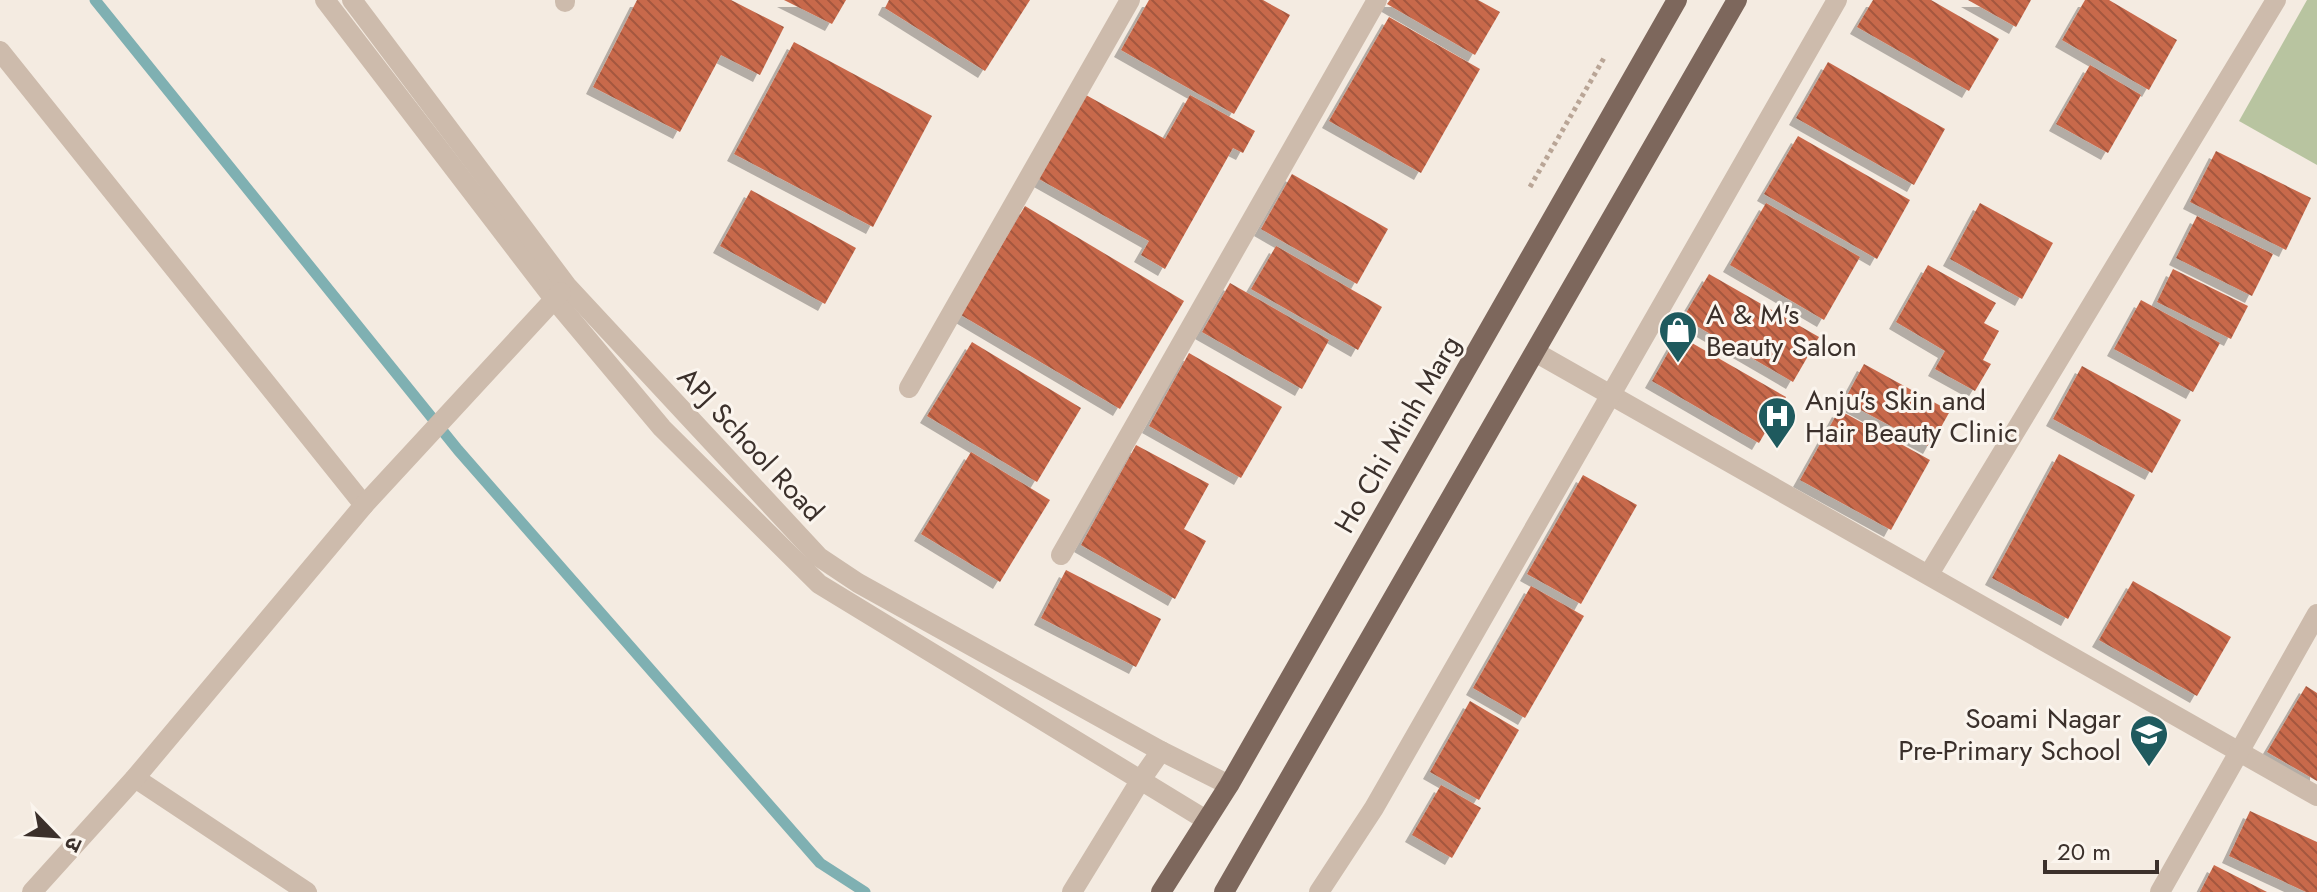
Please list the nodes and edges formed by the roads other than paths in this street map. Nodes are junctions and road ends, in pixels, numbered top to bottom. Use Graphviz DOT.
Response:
graph roads {
  1 [pos="325,0"];
  2 [pos="352,0"];
  3 [pos="1130,0"];
  4 [pos="1377,0"];
  5 [pos="1677,0"];
  6 [pos="1737,0"];
  7 [pos="1837,0"];
  8 [pos="2276,0"];
  9 [pos="0,51"];
  10 [pos="560,292"];
  11 [pos="1535,352"];
  12 [pos="909,388"];
  13 [pos="1611,394"];
  14 [pos="364,505"];
  15 [pos="1061,555"];
  16 [pos="1929,574"];
  17 [pos="2317,614"];
  18 [pos="1161,751"];
  19 [pos="2240,752"];
  20 [pos="135,778"];
  21 [pos="1140,781"];
  22 [pos="1229,785"];
  23 [pos="2317,796"];
  24 [pos="1206,820"];
  25 [pos="32,892"];
  26 [pos="307,892"];
  27 [pos="1072,892"];
  28 [pos="1161,892"];
  29 [pos="1224,892"];
  30 [pos="1319,892"];
  31 [pos="2160,892"];
  1 -- 10 [label="street"];
  2 -- 10 [label="street, APJ School Road"];
  3 -- 12 [label="street"];
  4 -- 15 [label="street"];
  5 -- 22 [label="main road, Ho Chi Minh Marg"];
  6 -- 11 [label="main road"];
  7 -- 13 [label="street"];
  8 -- 16 [label="street"];
  9 -- 14 [label="street"];
  10 -- 14 [label="street"];
  10 -- 18 [label="street, APJ School Road"];
  10 -- 21 [label="street"];
  11 -- 13 [label="street"];
  11 -- 29 [label="main road"];
  13 -- 16 [label="street"];
  13 -- 30 [label="street"];
  14 -- 20 [label="street"];
  16 -- 19 [label="street"];
  17 -- 19 [label="street"];
  18 -- 21 [label="street"];
  18 -- 22 [label="street, APJ School Road"];
  19 -- 23 [label="street"];
  19 -- 31 [label="street"];
  20 -- 25 [label="street"];
  20 -- 26 [label="street"];
  21 -- 24 [label="street"];
  21 -- 27 [label="street"];
  22 -- 24 [label="main road, Ho Chi Minh Marg"];
  24 -- 28 [label="main road, Ho Chi Minh Marg"];
}
